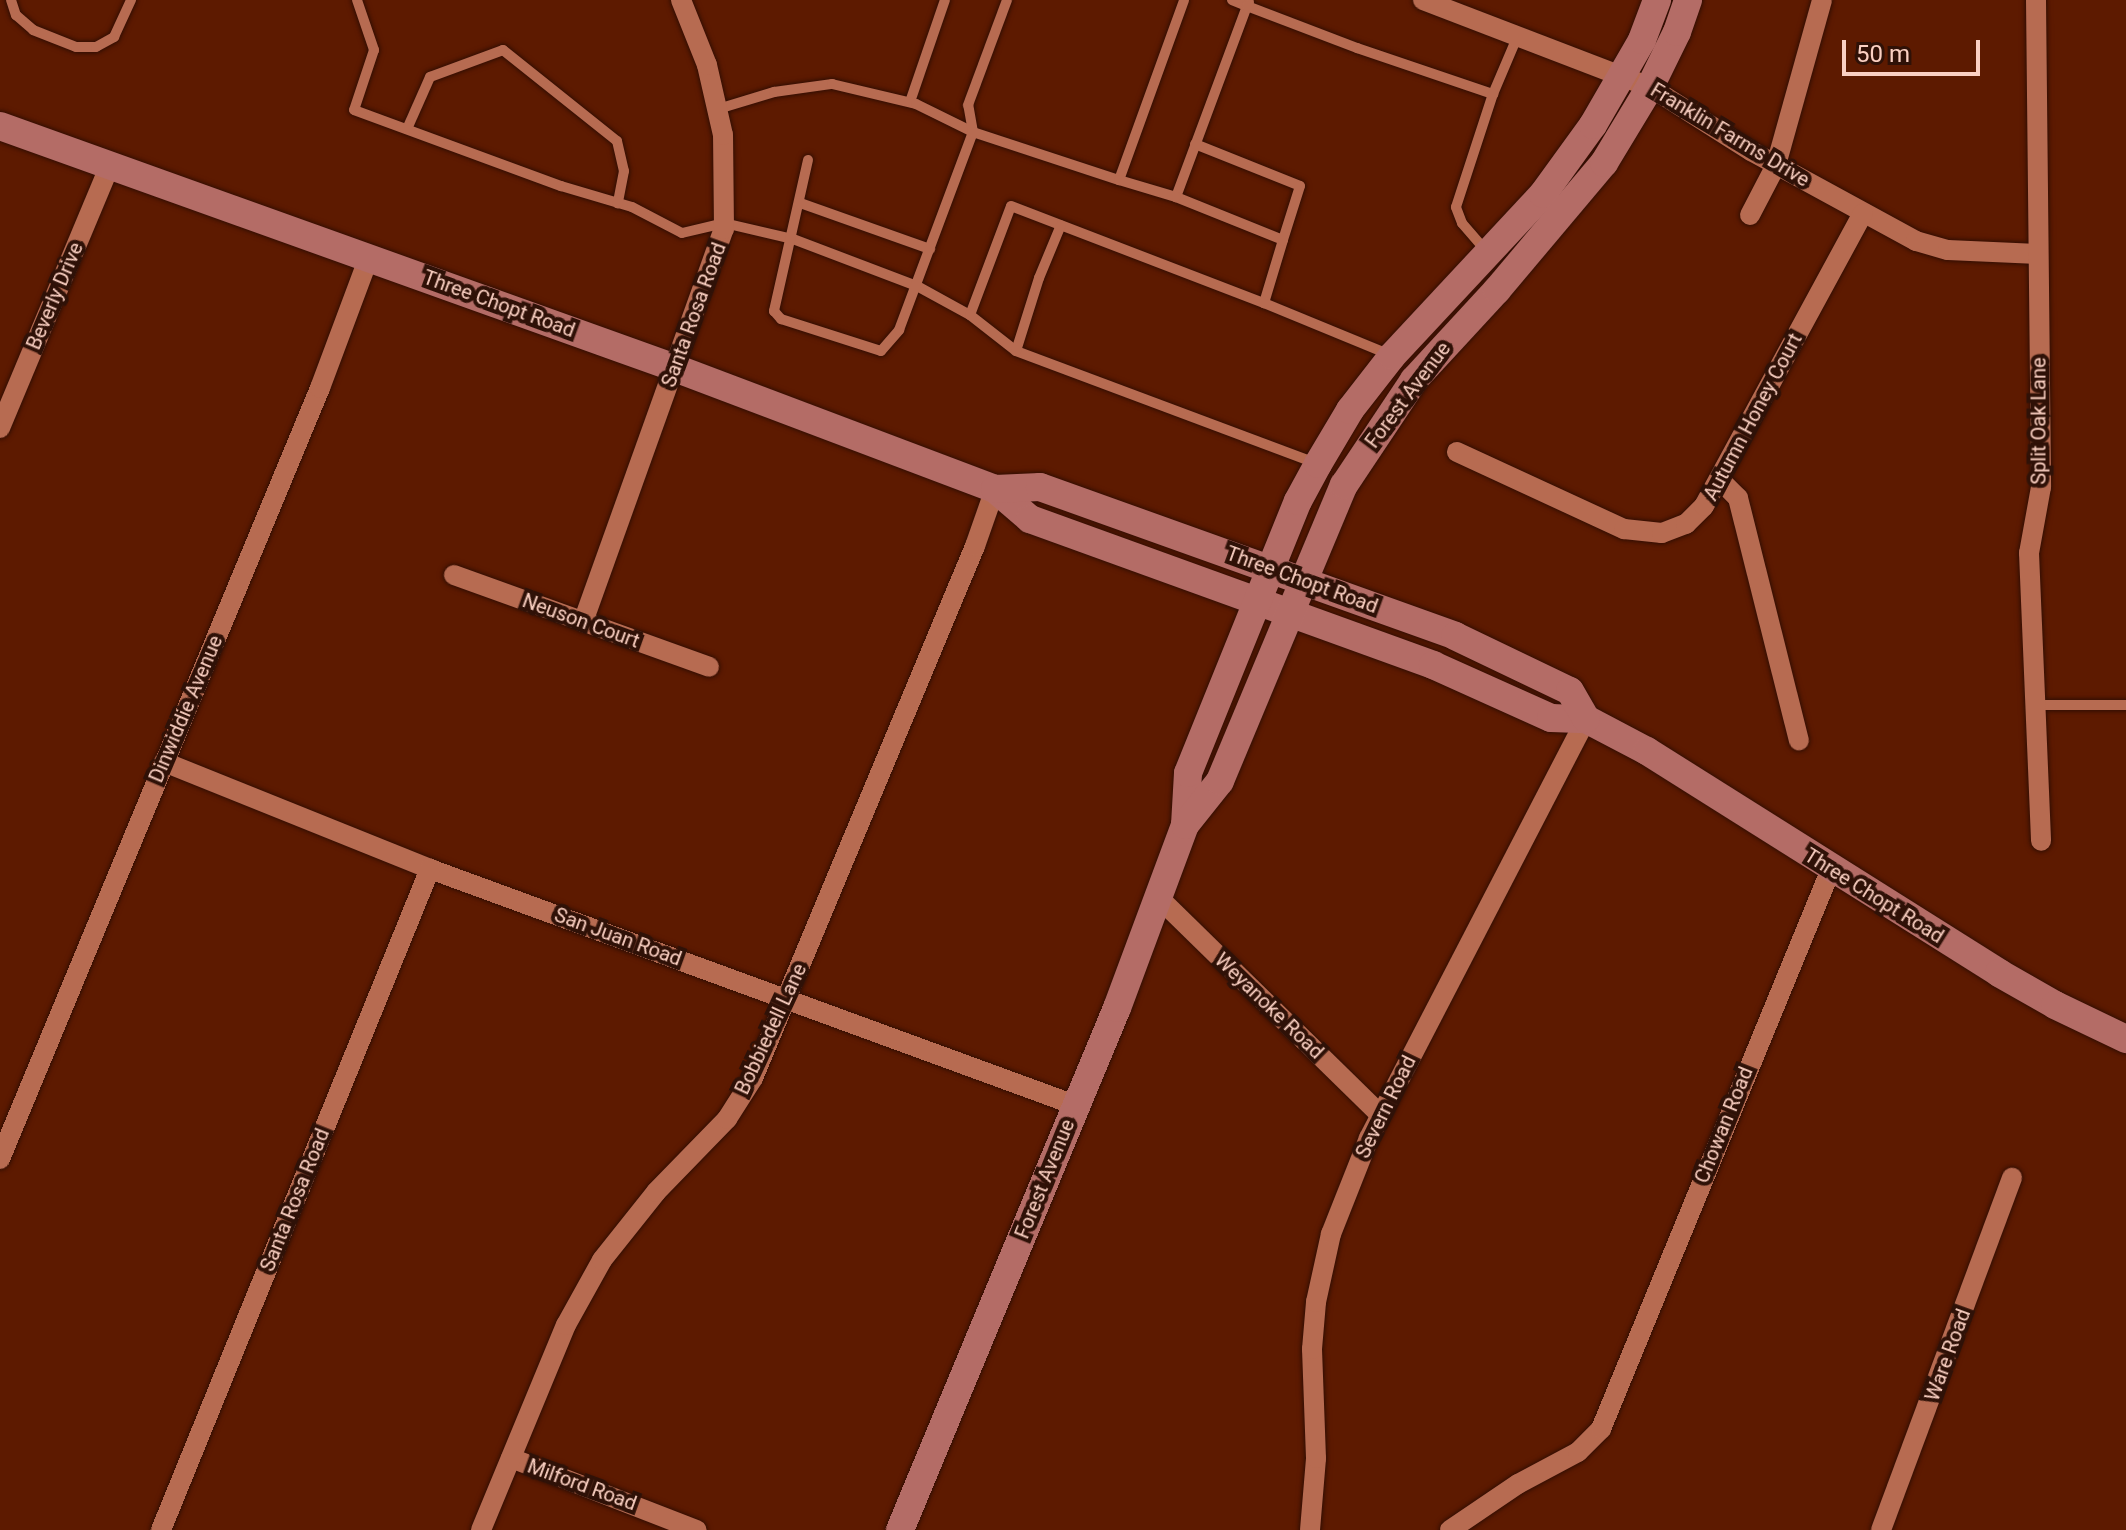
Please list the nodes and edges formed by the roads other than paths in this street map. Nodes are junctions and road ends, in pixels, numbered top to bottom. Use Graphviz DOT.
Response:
graph roads {
  1 [pos="11,0"];
  2 [pos="131,0"];
  3 [pos="357,0"];
  4 [pos="681,0"];
  5 [pos="945,0"];
  6 [pos="1007,0"];
  7 [pos="1184,0"];
  8 [pos="1232,0"];
  9 [pos="1423,0"];
  10 [pos="1657,0"];
  11 [pos="1688,0"];
  12 [pos="1822,0"];
  13 [pos="2036,0"];
  14 [pos="1248,3"];
  15 [pos="1518,35"];
  16 [pos="1622,74"];
  17 [pos="1650,87"];
  18 [pos="1493,94"];
  19 [pos="910,102"];
  20 [pos="718,109"];
  21 [pos="0,126"];
  22 [pos="407,129"];
  23 [pos="973,132"];
  24 [pos="1195,144"];
  25 [pos="808,160"];
  26 [pos="110,165"];
  27 [pos="1776,165"];
  28 [pos="1119,180"];
  29 [pos="1176,197"];
  30 [pos="618,203"];
  31 [pos="800,203"];
  32 [pos="1863,213"];
  33 [pos="1750,215"];
  34 [pos="724,223"];
  35 [pos="1061,225"];
  36 [pos="793,239"];
  37 [pos="1283,240"];
  38 [pos="930,249"];
  39 [pos="1487,252"];
  40 [pos="2038,254"];
  41 [pos="369,257"];
  42 [pos="917,286"];
  43 [pos="1264,303"];
  44 [pos="970,315"];
  45 [pos="1016,351"];
  46 [pos="1392,356"];
  47 [pos="675,368"];
  48 [pos="0,428"];
  49 [pos="1457,452"];
  50 [pos="1318,464"];
  51 [pos="1719,479"];
  52 [pos="995,489"];
  53 [pos="1271,569"];
  54 [pos="454,575"];
  55 [pos="1301,580"];
  56 [pos="1258,601"];
  57 [pos="1289,612"];
  58 [pos="583,622"];
  59 [pos="709,667"];
  60 [pos="2036,705"];
  61 [pos="2126,705"];
  62 [pos="1586,719"];
  63 [pos="1799,740"];
  64 [pos="164,762"];
  65 [pos="1185,825"];
  66 [pos="2041,841"];
  67 [pos="430,869"];
  68 [pos="1831,869"];
  69 [pos="1157,896"];
  70 [pos="787,998"];
  71 [pos="2126,1039"];
  72 [pos="1075,1105"];
  73 [pos="1381,1115"];
  74 [pos="0,1159"];
  75 [pos="2012,1178"];
  76 [pos="511,1458"];
  77 [pos="161,1530"];
  78 [pos="481,1530"];
  79 [pos="697,1530"];
  80 [pos="900,1530"];
  81 [pos="1310,1530"];
  82 [pos="1450,1530"];
  83 [pos="1881,1530"];
  1 -- 2 [label="lane"];
  3 -- 22 [label="lane"];
  4 -- 20 [label="street, Santa Rosa Road"];
  5 -- 19 [label="lane"];
  6 -- 23 [label="lane"];
  7 -- 28 [label="lane"];
  8 -- 14 [label="lane"];
  9 -- 15 [label="street, Franklin Farms Drive"];
  10 -- 16 [label="main road, Forest Avenue"];
  11 -- 17 [label="main road, Forest Avenue"];
  12 -- 27 [label="street"];
  13 -- 40 [label="street, Split Oak Lane"];
  14 -- 18 [label="lane"];
  14 -- 24 [label="lane"];
  15 -- 16 [label="street, Franklin Farms Drive"];
  15 -- 18 [label="lane"];
  16 -- 17 [label="street, Franklin Farms Drive"];
  16 -- 39 [label="main road, Forest Avenue"];
  17 -- 27 [label="street, Franklin Farms Drive"];
  17 -- 55 [label="main road, Forest Avenue"];
  18 -- 39 [label="lane"];
  19 -- 20 [label="lane"];
  19 -- 23 [label="lane"];
  20 -- 34 [label="street, Santa Rosa Road"];
  21 -- 26 [label="main road, Three Chopt Road"];
  22 -- 30 [label="lane"];
  22 -- 30 [label="lane"];
  23 -- 28 [label="lane"];
  23 -- 38 [label="lane"];
  24 -- 29 [label="lane"];
  24 -- 37 [label="lane"];
  25 -- 31 [label="lane"];
  26 -- 41 [label="main road, Three Chopt Road"];
  26 -- 48 [label="street, Beverly Drive"];
  27 -- 32 [label="street, Franklin Farms Drive"];
  27 -- 33 [label="street"];
  28 -- 29 [label="lane"];
  29 -- 37 [label="lane"];
  30 -- 34 [label="lane"];
  31 -- 36 [label="lane"];
  31 -- 38 [label="lane"];
  32 -- 40 [label="street, Franklin Farms Drive"];
  32 -- 51 [label="street, Autumn Honey Court"];
  34 -- 36 [label="lane"];
  34 -- 47 [label="street, Santa Rosa Road"];
  35 -- 43 [label="lane"];
  35 -- 44 [label="lane"];
  35 -- 45 [label="lane"];
  36 -- 42 [label="lane"];
  36 -- 42 [label="lane"];
  37 -- 43 [label="lane"];
  38 -- 42 [label="lane"];
  39 -- 46 [label="main road, Forest Avenue"];
  40 -- 60 [label="street, Split Oak Lane"];
  41 -- 47 [label="main road, Three Chopt Road"];
  41 -- 64 [label="street, Dinwiddie Avenue"];
  42 -- 44 [label="lane"];
  43 -- 46 [label="lane"];
  44 -- 45 [label="lane"];
  45 -- 50 [label="lane"];
  46 -- 50 [label="main road, Forest Avenue"];
  47 -- 52 [label="main road, Three Chopt Road"];
  47 -- 58 [label="street, Santa Rosa Road"];
  49 -- 51 [label="street, Autumn Honey Court"];
  50 -- 53 [label="main road, Forest Avenue"];
  51 -- 63 [label="street"];
  52 -- 53 [label="main road, Three Chopt Road"];
  52 -- 56 [label="main road, Three Chopt Road"];
  52 -- 70 [label="street, Bobbiedell Lane"];
  53 -- 55 [label="main road, Three Chopt Road"];
  53 -- 56 [label="main road, Forest Avenue"];
  54 -- 58 [label="street, Neuson Court"];
  55 -- 57 [label="main road, Forest Avenue"];
  55 -- 62 [label="main road, Three Chopt Road"];
  56 -- 57 [label="main road, Three Chopt Road"];
  56 -- 65 [label="main road, Forest Avenue"];
  57 -- 62 [label="main road, Three Chopt Road"];
  57 -- 65 [label="main road, Forest Avenue"];
  58 -- 59 [label="street, Neuson Court"];
  60 -- 61 [label="lane"];
  60 -- 66 [label="street, Split Oak Lane"];
  62 -- 68 [label="main road, Three Chopt Road"];
  62 -- 73 [label="street, Severn Road"];
  64 -- 67 [label="street, San Juan Road"];
  64 -- 74 [label="street, Dinwiddie Avenue"];
  65 -- 69 [label="main road, Forest Avenue"];
  67 -- 70 [label="street, San Juan Road"];
  67 -- 77 [label="street, Santa Rosa Road"];
  68 -- 71 [label="main road, Three Chopt Road"];
  68 -- 82 [label="street, Chowan Road"];
  69 -- 72 [label="main road, Forest Avenue"];
  69 -- 73 [label="street, Weyanoke Road"];
  70 -- 72 [label="street, San Juan Road"];
  70 -- 76 [label="street, Bobbiedell Lane"];
  72 -- 80 [label="main road, Forest Avenue"];
  73 -- 81 [label="street, Severn Road"];
  75 -- 83 [label="street, Ware Road"];
  76 -- 78 [label="street, Bobbiedell Lane"];
  76 -- 79 [label="street, Milford Road"];
}
